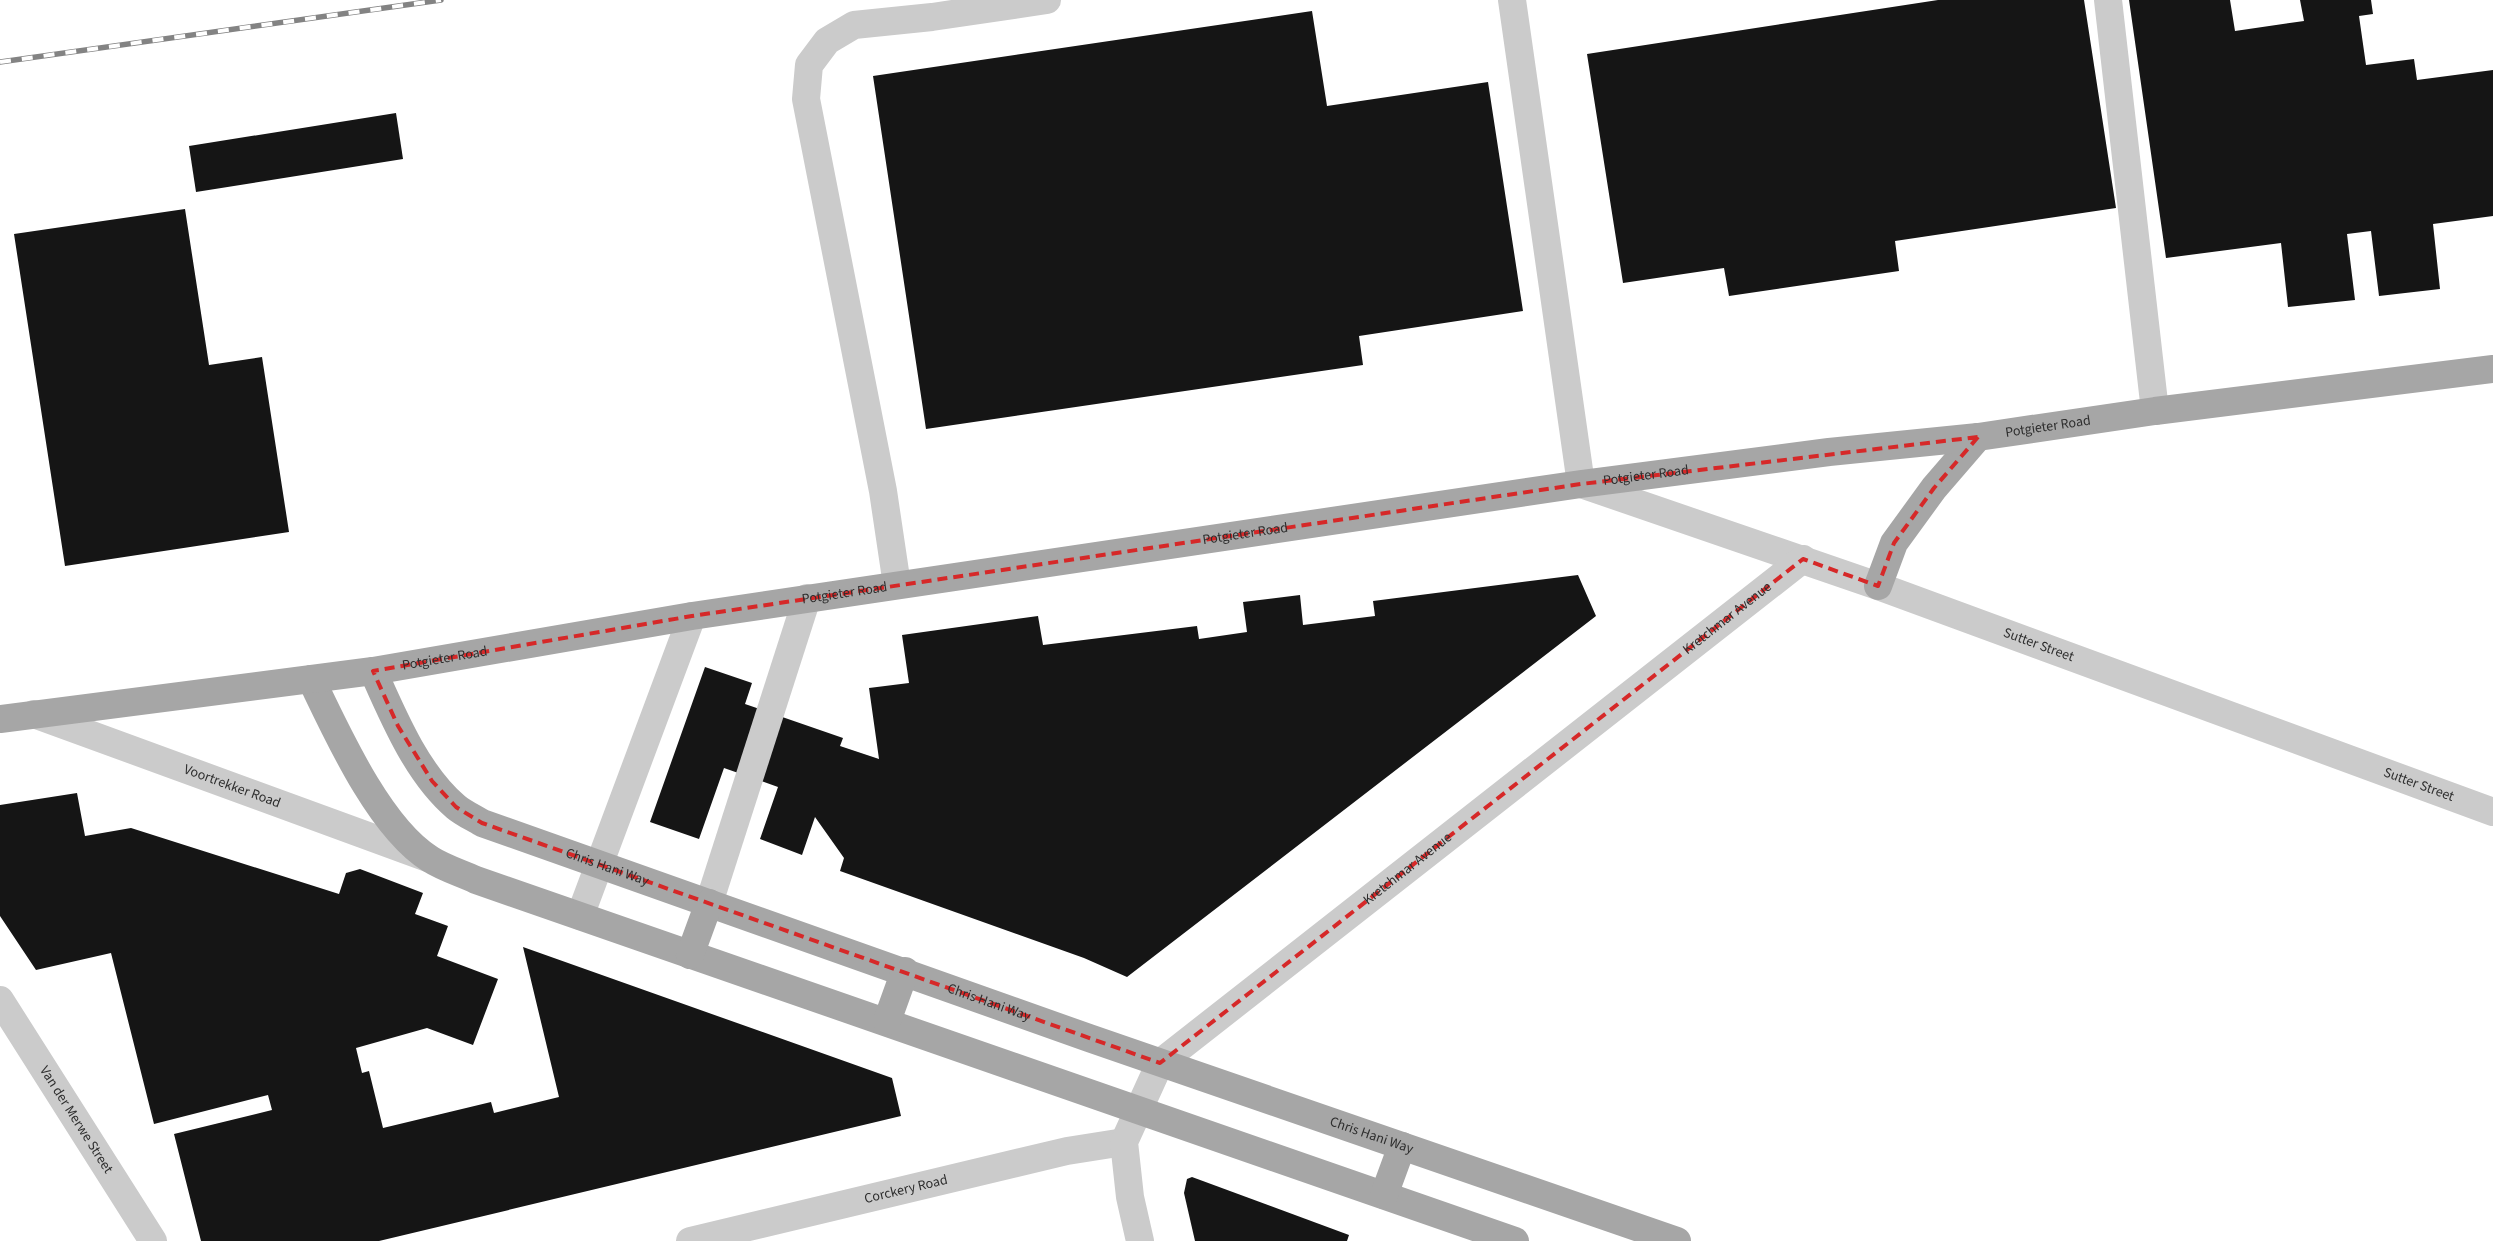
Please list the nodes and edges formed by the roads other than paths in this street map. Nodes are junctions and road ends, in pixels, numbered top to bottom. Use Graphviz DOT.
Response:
graph roads {
  1 [pos="1047,0"];
  2 [pos="1512,0"];
  3 [pos="2108,0"];
  4 [pos="2493,369"];
  5 [pos="2155,411"];
  6 [pos="1978,437"];
  7 [pos="1581,484"];
  8 [pos="1803,559"];
  9 [pos="897,585"];
  10 [pos="1878,586"];
  11 [pos="806,598"];
  12 [pos="692,616"];
  13 [pos="373,672"];
  14 [pos="311,679"];
  15 [pos="34,714"];
  16 [pos="0,718"];
  17 [pos="2493,812"];
  18 [pos="430,859"];
  19 [pos="598,864"];
  20 [pos="709,903"];
  21 [pos="580,916"];
  22 [pos="690,955"];
  23 [pos="905,971"];
  24 [pos="0,1000"];
  25 [pos="887,1022"];
  26 [pos="1160,1062"];
  27 [pos="1139,1110"];
  28 [pos="1124,1142"];
  29 [pos="1402,1146"];
  30 [pos="1384,1195"];
  31 [pos="721,1237"];
  32 [pos="152,1241"];
  33 [pos="690,1241"];
  34 [pos="1140,1241"];
  35 [pos="1515,1241"];
  36 [pos="1677,1241"];
  1 -- 9 [label="street"];
  2 -- 7 [label="street"];
  3 -- 5 [label="street"];
  4 -- 5 [label="main road, Potgieter Road"];
  5 -- 6 [label="main road, Potgieter Road"];
  6 -- 7 [label="main road, Potgieter Road"];
  6 -- 10 [label="main road"];
  7 -- 8 [label="street, Sutter Street"];
  7 -- 9 [label="main road, Potgieter Road"];
  8 -- 10 [label="street, Sutter Street"];
  8 -- 26 [label="street, Kretchmar Avenue"];
  9 -- 11 [label="main road, Potgieter Road"];
  10 -- 17 [label="street, Sutter Street"];
  11 -- 12 [label="main road, Potgieter Road"];
  11 -- 20 [label="street"];
  12 -- 13 [label="main road, Potgieter Road"];
  12 -- 19 [label="street"];
  13 -- 14 [label="main road, Potgieter Road"];
  13 -- 19 [label="main road, Chris Hani Way"];
  14 -- 15 [label="main road, Potgieter Road"];
  14 -- 18 [label="main road"];
  15 -- 16 [label="main road, Potgieter Road"];
  15 -- 18 [label="street, Voortrekker Road"];
  18 -- 21 [label="main road"];
  19 -- 20 [label="main road, Chris Hani Way"];
  19 -- 21 [label="street"];
  20 -- 22 [label="main road"];
  20 -- 23 [label="main road, Chris Hani Way"];
  21 -- 22 [label="main road"];
  22 -- 25 [label="main road"];
  23 -- 25 [label="main road"];
  23 -- 26 [label="main road, Chris Hani Way"];
  24 -- 32 [label="street, Van der Merwe Street"];
  25 -- 27 [label="main road"];
  26 -- 27 [label="street, Kretchmar Avenue"];
  26 -- 29 [label="main road, Chris Hani Way"];
  27 -- 28 [label="street, Kretchmar Avenue"];
  27 -- 30 [label="main road"];
  28 -- 31 [label="street, Corckery Road"];
  28 -- 34 [label="street"];
  29 -- 30 [label="main road"];
  29 -- 36 [label="main road, Chris Hani Way"];
  30 -- 35 [label="main road"];
  31 -- 33 [label="street, Corckery Road"];
}
